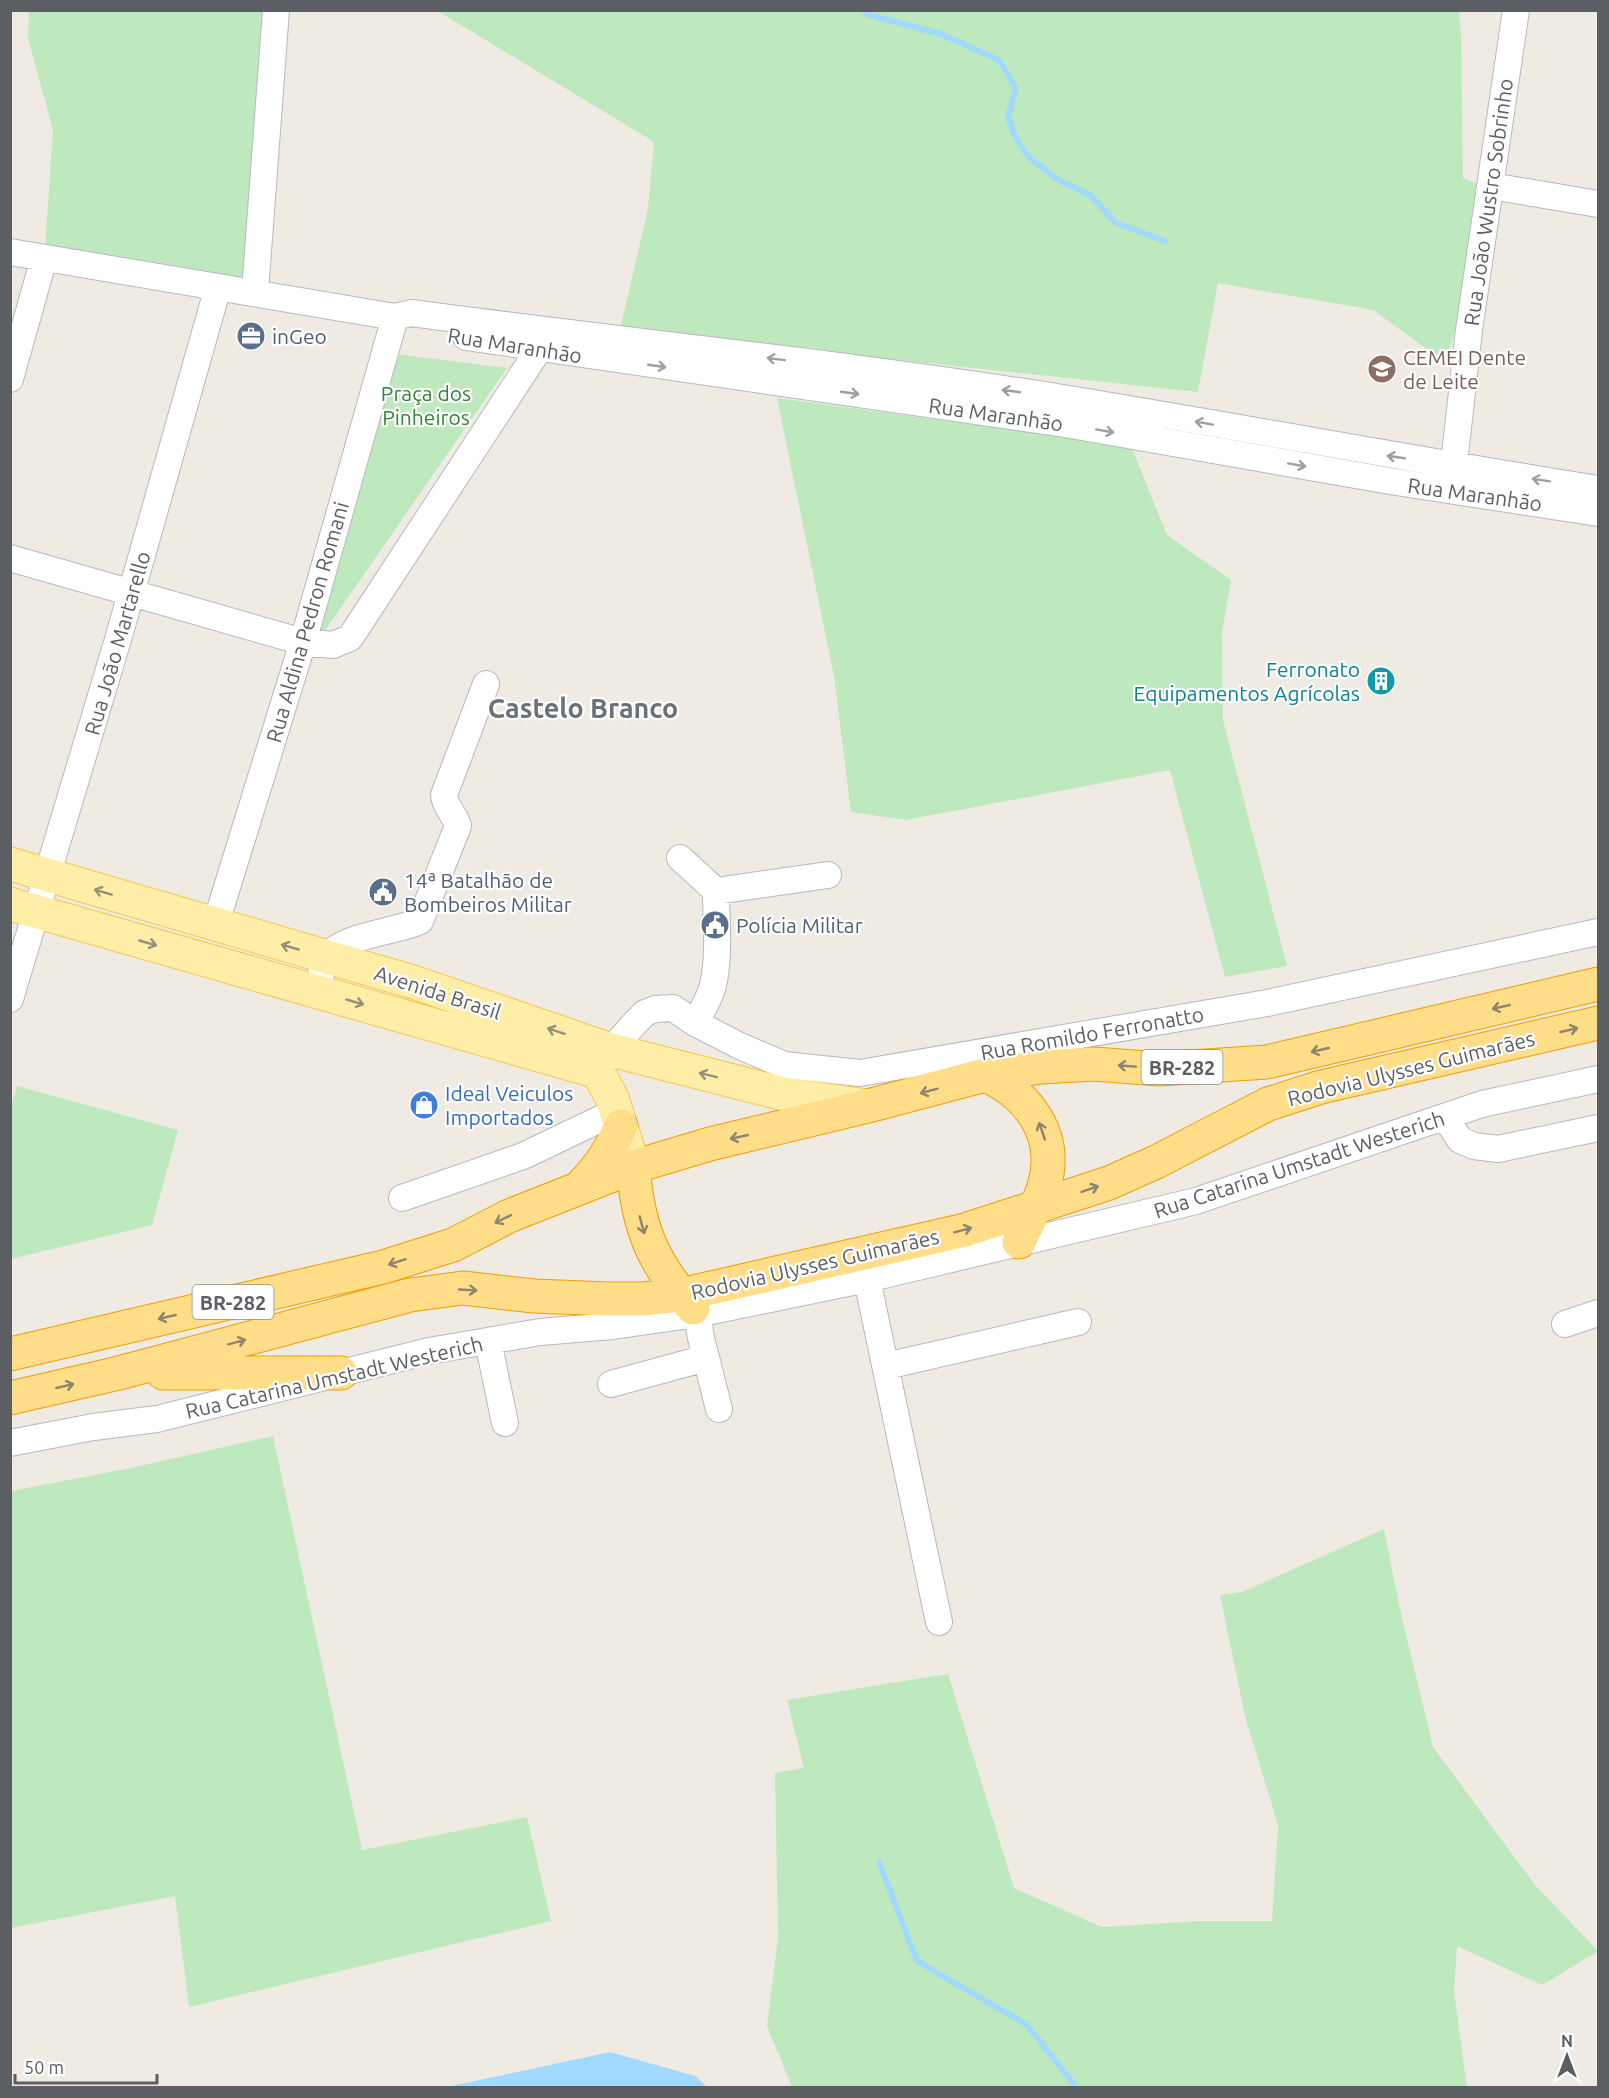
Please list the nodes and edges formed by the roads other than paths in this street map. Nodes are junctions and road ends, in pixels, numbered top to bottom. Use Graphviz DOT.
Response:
graph roads {
  1 [pos="276,10"];
  2 [pos="1516,10"];
  3 [pos="1491,186"];
  4 [pos="1599,204"];
  5 [pos="10,252"];
  6 [pos="44,258"];
  7 [pos="218,286"];
  8 [pos="255,292"];
  9 [pos="395,317"];
  10 [pos="544,340"];
  11 [pos="10,379"];
  12 [pos="1452,478"];
  13 [pos="1588,499"];
  14 [pos="10,558"];
  15 [pos="132,593"];
  16 [pos="303,642"];
  17 [pos="486,684"];
  18 [pos="680,858"];
  19 [pos="10,864"];
  20 [pos="828,875"];
  21 [pos="49,876"];
  22 [pos="716,891"];
  23 [pos="24,908"];
  24 [pos="215,926"];
  25 [pos="1599,932"];
  26 [pos="327,957"];
  27 [pos="1599,984"];
  28 [pos="316,991"];
  29 [pos="10,999"];
  30 [pos="695,1023"];
  31 [pos="1599,1023"];
  32 [pos="604,1061"];
  33 [pos="985,1075"];
  34 [pos="1596,1086"];
  35 [pos="868,1106"];
  36 [pos="1445,1117"];
  37 [pos="619,1119"];
  38 [pos="1599,1128"];
  39 [pos="633,1167"];
  40 [pos="581,1187"];
  41 [pos="402,1198"];
  42 [pos="1034,1208"];
  43 [pos="1018,1242"];
  44 [pos="867,1279"];
  45 [pos="689,1304"];
  46 [pos="1599,1313"];
  47 [pos="1078,1322"];
  48 [pos="1565,1324"];
  49 [pos="488,1341"];
  50 [pos="10,1354"];
  51 [pos="706,1358"];
  52 [pos="886,1366"];
  53 [pos="119,1373"];
  54 [pos="341,1373"];
  55 [pos="611,1384"];
  56 [pos="10,1398"];
  57 [pos="719,1409"];
  58 [pos="505,1423"];
  59 [pos="10,1443"];
  60 [pos="939,1622"];
  1 -- 8 [label="street"];
  2 -- 3 [label="street, Rua João Wustro Sobrinho"];
  3 -- 4 [label="street"];
  3 -- 12 [label="street, Rua João Wustro Sobrinho"];
  5 -- 6 [label="street, Rua Maranhão"];
  6 -- 7 [label="street, Rua Maranhão"];
  6 -- 11 [label="street"];
  7 -- 8 [label="street, Rua Maranhão"];
  7 -- 15 [label="street, Rua João Martarello"];
  8 -- 9 [label="street, Rua Maranhão"];
  9 -- 10 [label="street, Rua Maranhão"];
  9 -- 16 [label="street, Rua Aldina Pedron Romani"];
  10 -- 12 [label="street, Rua Maranhão"];
  10 -- 16 [label="street"];
  12 -- 13 [label="street, Rua Maranhão"];
  14 -- 15 [label="street"];
  15 -- 16 [label="street"];
  15 -- 21 [label="street, Rua João Martarello"];
  16 -- 24 [label="street, Rua Aldina Pedron Romani"];
  17 -- 26 [label="street"];
  18 -- 22 [label="street"];
  19 -- 21 [label="main road, Avenida Brasil"];
  20 -- 22 [label="street"];
  21 -- 23 [label="street, Rua João Martarello"];
  24 -- 21 [label="main road, Avenida Brasil, one-way"];
  22 -- 30 [label="street"];
  23 -- 28 [label="main road, Avenida Brasil, one-way"];
  23 -- 29 [label="street, Rua João Martarello"];
  26 -- 24 [label="main road, Avenida Brasil, one-way"];
  25 -- 30 [label="street, Rua Romildo Ferronatto"];
  26 -- 28 [label="street"];
  32 -- 26 [label="main road, Avenida Brasil, one-way"];
  27 -- 33 [label="highway, Rodovia Ulysses Guimarães / BR-282, one-way"];
  28 -- 32 [label="main road, Avenida Brasil, one-way"];
  30 -- 32 [label="street, Rua Romildo Ferronatto"];
  42 -- 31 [label="highway, Rodovia Ulysses Guimarães / BR-282, one-way"];
  35 -- 32 [label="main road, Avenida Brasil, one-way"];
  32 -- 37 [label="main road"];
  33 -- 35 [label="highway, Rodovia Ulysses Guimarães / BR-282, one-way"];
  42 -- 33 [label="highway, one-way"];
  34 -- 36 [label="street, Rua Catarina Umstadt Westerich"];
  35 -- 39 [label="highway, Rodovia Ulysses Guimarães / BR-282, one-way"];
  36 -- 38 [label="street"];
  36 -- 43 [label="street, Rua Catarina Umstadt Westerich"];
  37 -- 39 [label="main road"];
  37 -- 40 [label="highway"];
  37 -- 41 [label="street"];
  39 -- 40 [label="highway, Rodovia Ulysses Guimarães / BR-282"];
  39 -- 45 [label="highway, one-way"];
  40 -- 50 [label="highway, Rodovia Ulysses Guimarães / BR-282, one-way"];
  42 -- 43 [label="highway"];
  45 -- 42 [label="highway, Rodovia Ulysses Guimarães / BR-282, one-way"];
  43 -- 44 [label="street, Rua Catarina Umstadt Westerich"];
  44 -- 45 [label="street, Rua Catarina Umstadt Westerich"];
  44 -- 52 [label="street"];
  45 -- 49 [label="street, Rua Catarina Umstadt Westerich"];
  45 -- 51 [label="street"];
  53 -- 45 [label="highway, Rodovia Ulysses Guimarães / BR-282, one-way"];
  46 -- 48 [label="street"];
  47 -- 52 [label="street"];
  49 -- 54 [label="street, Rua Catarina Umstadt Westerich"];
  49 -- 58 [label="street"];
  51 -- 55 [label="street"];
  51 -- 57 [label="street"];
  52 -- 60 [label="street"];
  53 -- 54 [label="highway"];
  56 -- 53 [label="highway, Rodovia Ulysses Guimarães / BR-282, one-way"];
  54 -- 59 [label="street, Rua Catarina Umstadt Westerich"];
}
